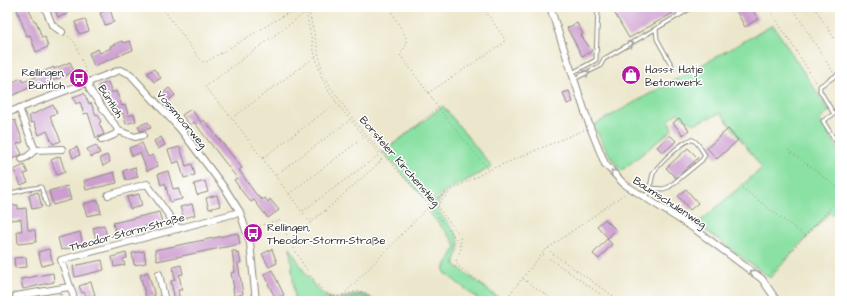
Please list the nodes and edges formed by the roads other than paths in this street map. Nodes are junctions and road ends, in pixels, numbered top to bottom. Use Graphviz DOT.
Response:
graph roads {
  1 [pos="45,7"];
  2 [pos="550,7"];
  3 [pos="598,7"];
  4 [pos="675,7"];
  5 [pos="693,7"];
  6 [pos="680,15"];
  7 [pos="656,29"];
  8 [pos="62,32"];
  9 [pos="672,68"];
  10 [pos="840,73"];
  11 [pos="573,76"];
  12 [pos="89,81"];
  13 [pos="19,108"];
  14 [pos="7,113"];
  15 [pos="118,131"];
  16 [pos="142,135"];
  17 [pos="102,140"];
  18 [pos="840,148"];
  19 [pos="62,149"];
  20 [pos="35,150"];
  21 [pos="22,159"];
  22 [pos="651,188"];
  23 [pos="7,194"];
  24 [pos="108,195"];
  25 [pos="645,197"];
  26 [pos="47,204"];
  27 [pos="240,212"];
  28 [pos="178,229"];
  29 [pos="159,274"];
  30 [pos="69,286"];
  31 [pos="16,296"];
  32 [pos="75,301"];
  33 [pos="165,301"];
  34 [pos="256,301"];
  35 [pos="777,301"];
  1 -- 8 [label="street"];
  2 -- 11 [label="street, Baumschulenweg"];
  3 -- 11 [label="lane"];
  4 -- 6 [label="lane"];
  5 -- 6 [label="lane"];
  6 -- 7 [label="lane"];
  7 -- 9 [label="lane"];
  11 -- 7 [label="lane, one-way"];
  10 -- 18 [label="lane"];
  25 -- 11 [label="street, Baumschulenweg, one-way"];
  12 -- 13 [label="street, Vossmoorweg"];
  12 -- 15 [label="street, Büntloh"];
  12 -- 27 [label="street, Vossmoorweg"];
  13 -- 14 [label="street, Vossmoorweg"];
  13 -- 20 [label="street"];
  15 -- 16 [label="street, Büntloh"];
  15 -- 17 [label="street, Büntloh"];
  19 -- 20 [label="street"];
  20 -- 21 [label="street"];
  22 -- 22 [label="lane"];
  22 -- 25 [label="lane"];
  23 -- 26 [label="lane"];
  24 -- 28 [label="street"];
  35 -- 25 [label="street, Baumschulenweg, one-way"];
  27 -- 28 [label="street, Theodor-Storm-Straße"];
  27 -- 34 [label="street, Vossmoorweg"];
  28 -- 30 [label="street, Theodor-Storm-Straße"];
  29 -- 33 [label="street"];
  30 -- 31 [label="street"];
  30 -- 32 [label="street, Theodor-Storm-Straße"];
}
